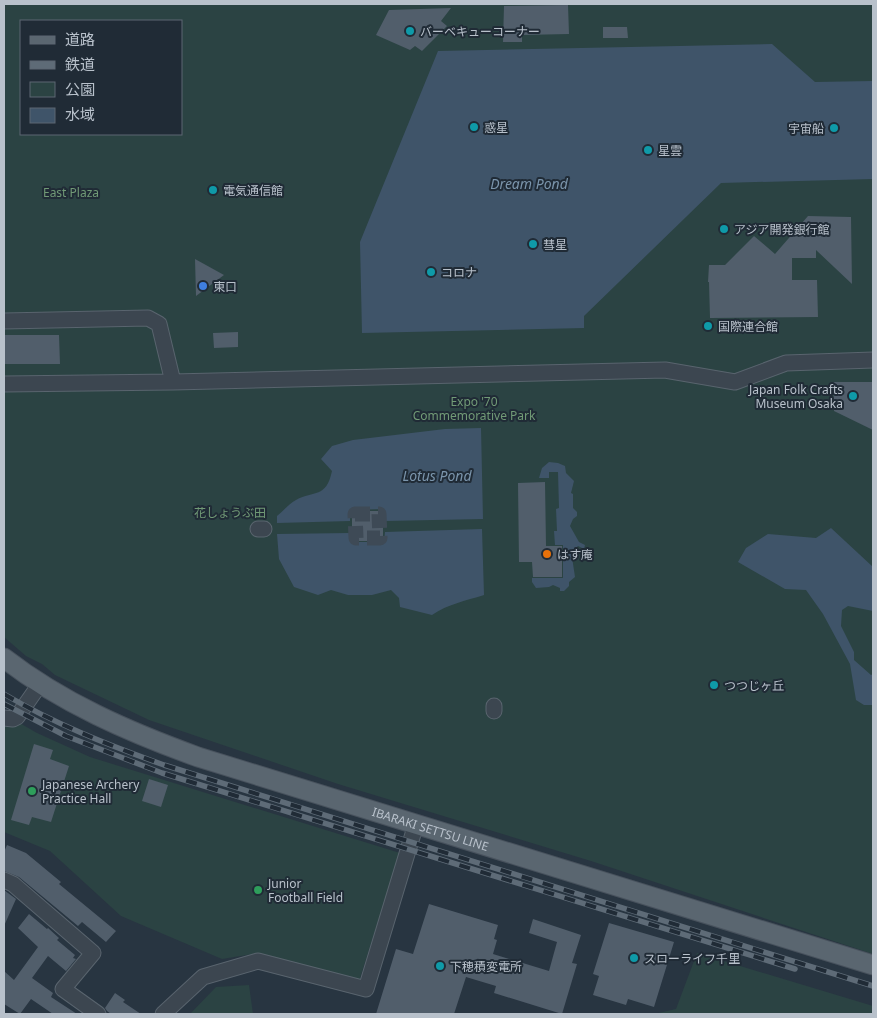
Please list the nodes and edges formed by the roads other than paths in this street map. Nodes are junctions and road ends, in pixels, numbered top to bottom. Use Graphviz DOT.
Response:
graph roads {
  1 [pos="4,321"];
  2 [pos="873,360"];
  3 [pos="173,382"];
  4 [pos="4,384"];
  5 [pos="4,658"];
  6 [pos="40,684"];
  7 [pos="4,718"];
  8 [pos="416,824"];
  9 [pos="4,880"];
  10 [pos="873,965"];
  11 [pos="98,1014"];
  12 [pos="163,1014"];
  1 -- 3 [label="street"];
  2 -- 3 [label="street"];
  3 -- 4 [label="street"];
  5 -- 6 [label="main road, IBARAKI SETTSU LINE"];
  6 -- 7 [label="street"];
  6 -- 8 [label="main road, IBARAKI SETTSU LINE"];
  8 -- 10 [label="main road, IBARAKI SETTSU LINE"];
  8 -- 12 [label="street"];
  9 -- 11 [label="street"];
}
